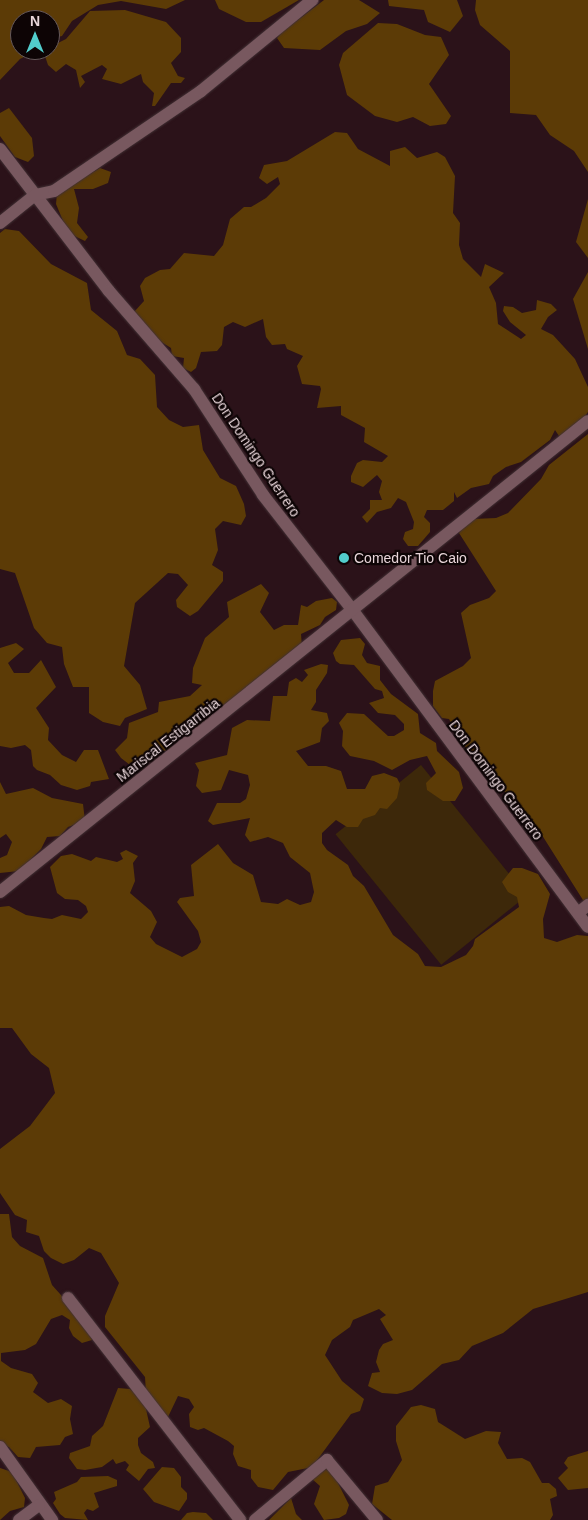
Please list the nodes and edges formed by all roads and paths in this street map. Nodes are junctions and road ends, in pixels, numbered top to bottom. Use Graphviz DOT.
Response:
graph roads {
  1 [pos="312,0"];
  2 [pos="0,149"];
  3 [pos="35,195"];
  4 [pos="0,223"];
  5 [pos="588,421"];
  6 [pos="354,612"];
  7 [pos="0,892"];
  8 [pos="583,909"];
  9 [pos="588,927"];
  10 [pos="68,1298"];
  11 [pos="0,1447"];
  12 [pos="39,1505"];
  13 [pos="19,1520"];
  14 [pos="52,1520"];
  15 [pos="240,1520"];
  16 [pos="255,1520"];
  17 [pos="377,1520"];
  1 -- 3 [label="street"];
  2 -- 3 [label="street, Don Domingo Guerrero"];
  3 -- 4 [label="street"];
  3 -- 6 [label="street, Don Domingo Guerrero"];
  5 -- 6 [label="street, Mariscal Estigarribia"];
  6 -- 7 [label="street, Mariscal Estigarribia"];
  6 -- 8 [label="street, Don Domingo Guerrero"];
  8 -- 9 [label="street, Don Domingo Guerrero"];
  10 -- 15 [label="street"];
  11 -- 12 [label="street"];
  12 -- 13 [label="street"];
  12 -- 14 [label="street"];
  16 -- 17 [label="street"];
}
